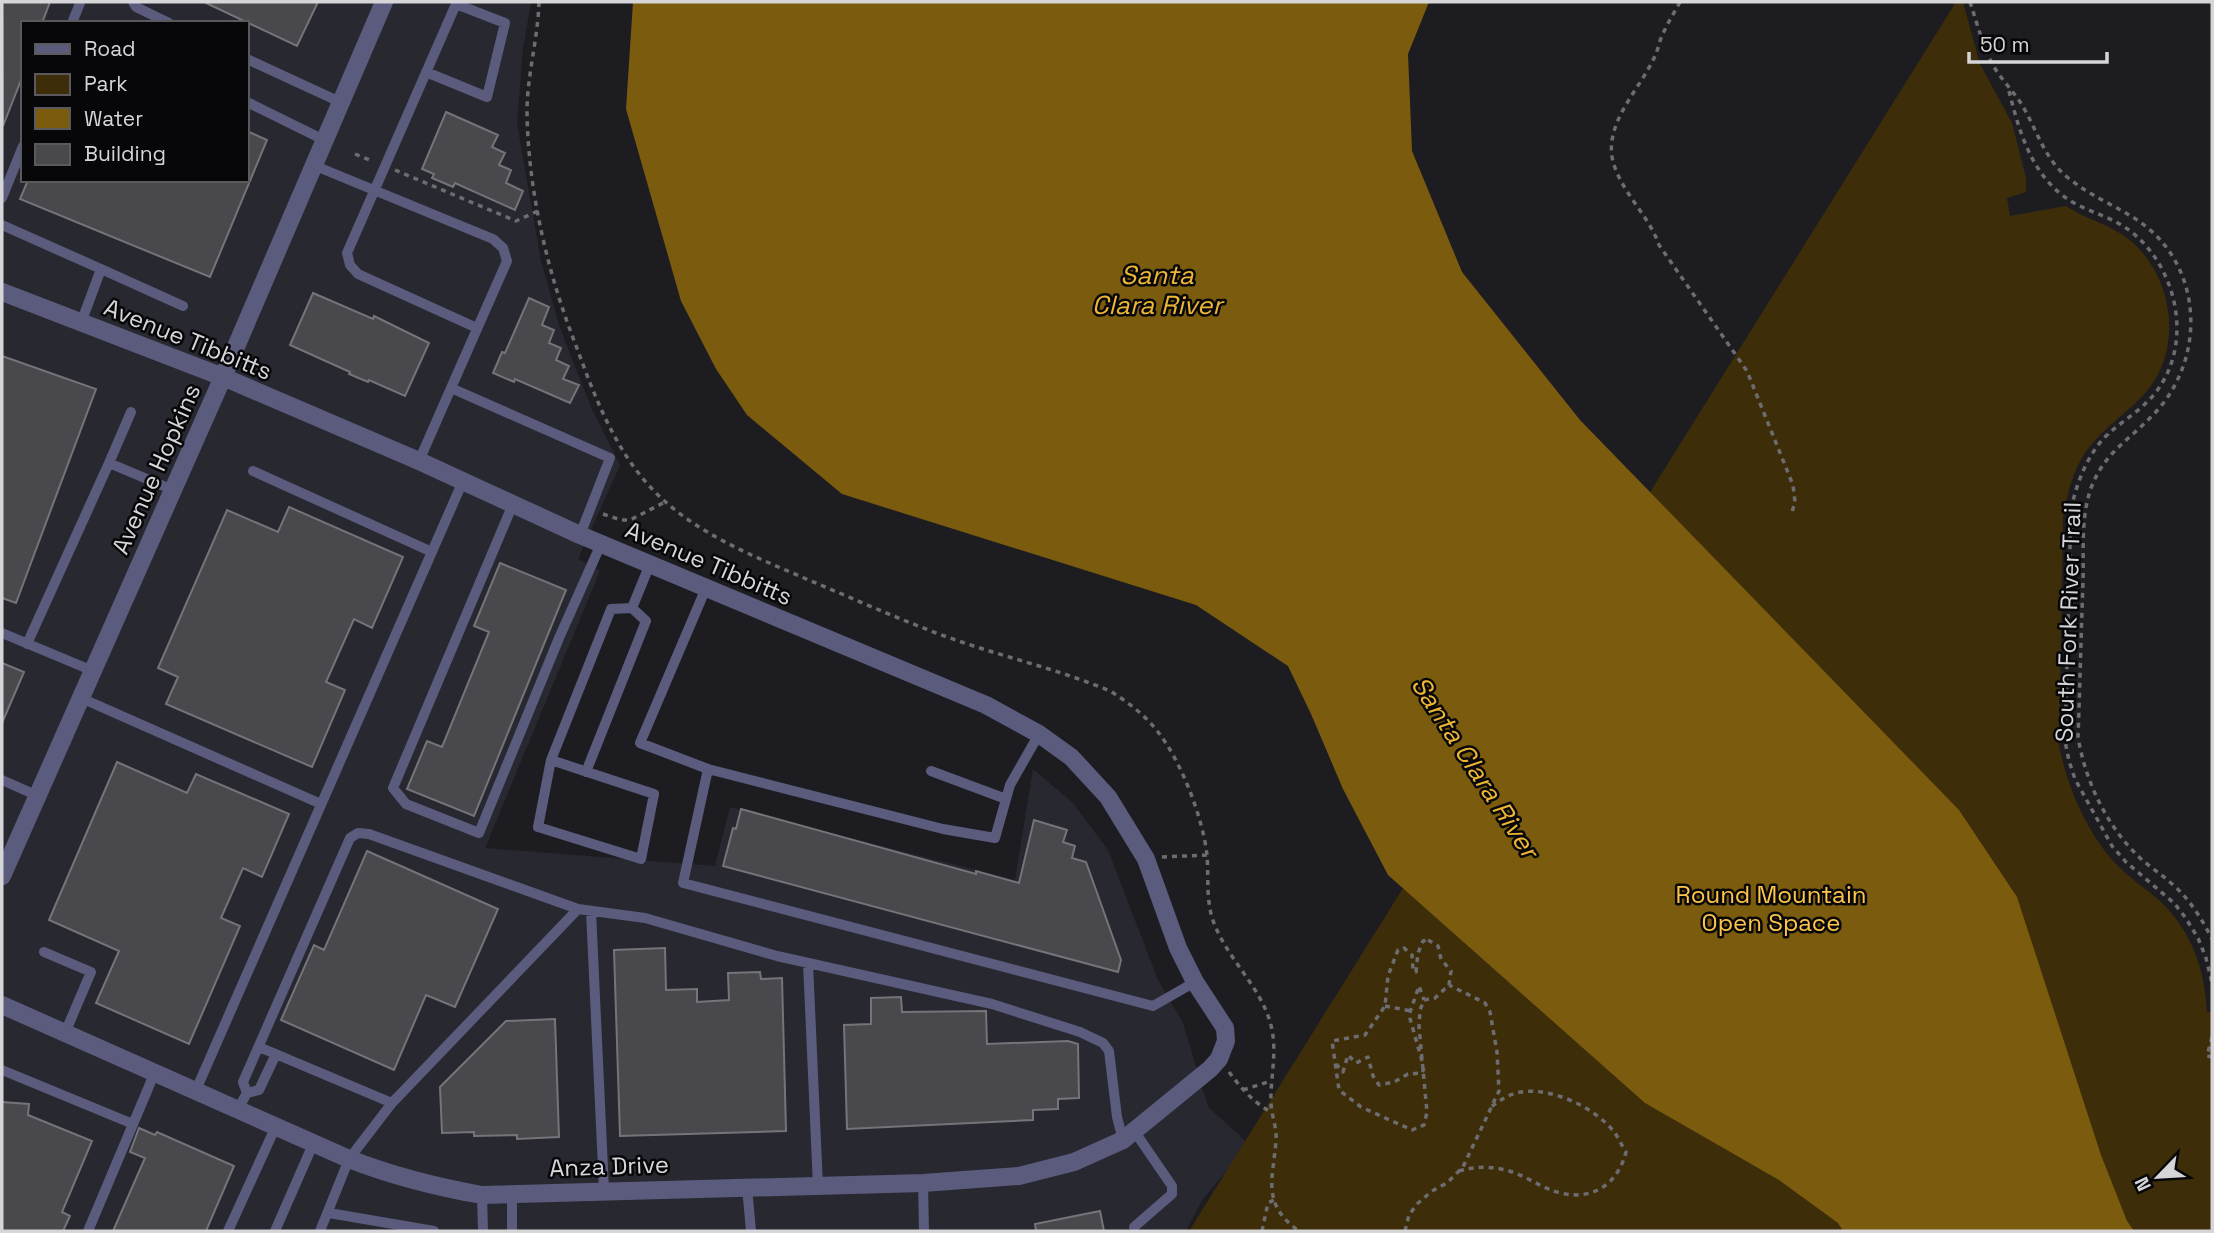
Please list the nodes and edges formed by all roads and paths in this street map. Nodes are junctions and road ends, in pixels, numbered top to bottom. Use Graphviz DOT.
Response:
graph roads {
  1 [pos="79,2"];
  2 [pos="133,2"];
  3 [pos="384,2"];
  4 [pos="539,2"];
  5 [pos="1679,2"];
  6 [pos="1970,2"];
  7 [pos="74,21"];
  8 [pos="165,21"];
  9 [pos="248,59"];
  10 [pos="426,72"];
  11 [pos="2008,88"];
  12 [pos="340,102"];
  13 [pos="248,103"];
  14 [pos="324,141"];
  15 [pos="21,151"];
  16 [pos="355,155"];
  17 [pos="313,165"];
  18 [pos="385,166"];
  19 [pos="375,190"];
  20 [pos="2,198"];
  21 [pos="538,211"];
  22 [pos="2,225"];
  23 [pos="101,269"];
  24 [pos="2,292"];
  25 [pos="183,306"];
  26 [pos="81,323"];
  27 [pos="477,328"];
  28 [pos="223,377"];
  29 [pos="451,388"];
  30 [pos="131,412"];
  31 [pos="620,445"];
  32 [pos="419,461"];
  33 [pos="109,463"];
  34 [pos="253,471"];
  35 [pos="463,481"];
  36 [pos="173,490"];
  37 [pos="665,502"];
  38 [pos="513,504"];
  39 [pos="591,508"];
  40 [pos="1792,512"];
  41 [pos="580,535"];
  42 [pos="601,544"];
  43 [pos="432,552"];
  44 [pos="650,565"];
  45 [pos="706,588"];
  46 [pos="632,608"];
  47 [pos="2,634"];
  48 [pos="27,644"];
  49 [pos="93,671"];
  50 [pos="81,698"];
  51 [pos="1039,734"];
  52 [pos="551,760"];
  53 [pos="708,769"];
  54 [pos="932,771"];
  55 [pos="586,772"];
  56 [pos="2,780"];
  57 [pos="38,796"];
  58 [pos="1006,799"];
  59 [pos="321,804"];
  60 [pos="1207,855"];
  61 [pos="1146,859"];
  62 [pos="2,876"];
  63 [pos="579,909"];
  64 [pos="591,911"];
  65 [pos="2212,939"];
  66 [pos="44,952"];
  67 [pos="808,963"];
  68 [pos="1195,982"];
  69 [pos="2212,983"];
  70 [pos="1449,985"];
  71 [pos="1424,1000"];
  72 [pos="2,1005"];
  73 [pos="1385,1006"];
  74 [pos="1411,1011"];
  75 [pos="65,1033"];
  76 [pos="2212,1037"];
  77 [pos="259,1047"];
  78 [pos="276,1054"];
  79 [pos="2212,1057"];
  80 [pos="1219,1059"];
  81 [pos="1334,1062"];
  82 [pos="1424,1067"];
  83 [pos="2,1070"];
  84 [pos="155,1072"];
  85 [pos="196,1090"];
  86 [pos="243,1100"];
  87 [pos="392,1104"];
  88 [pos="1492,1107"];
  89 [pos="1273,1113"];
  90 [pos="133,1124"];
  91 [pos="276,1126"];
  92 [pos="1129,1136"];
  93 [pos="314,1142"];
  94 [pos="349,1159"];
  95 [pos="1459,1171"];
  96 [pos="923,1183"];
  97 [pos="818,1186"];
  98 [pos="747,1187"];
  99 [pos="604,1190"];
  100 [pos="482,1195"];
  101 [pos="512,1195"];
  102 [pos="1274,1200"];
  103 [pos="329,1213"];
  104 [pos="1134,1227"];
  105 [pos="88,1231"];
  106 [pos="228,1231"];
  107 [pos="275,1231"];
  108 [pos="320,1231"];
  109 [pos="434,1231"];
  110 [pos="483,1231"];
  111 [pos="512,1231"];
  112 [pos="751,1231"];
  113 [pos="924,1231"];
  114 [pos="1262,1231"];
  115 [pos="1299,1231"];
  116 [pos="1405,1231"];
  1 -- 7 [label="lane"];
  2 -- 8 [label="lane"];
  3 -- 12 [label="street, Avenue Hopkins"];
  4 -- 21 [label="path"];
  5 -- 40 [label="path"];
  6 -- 11 [label="path, South Fork River Trail"];
  9 -- 12 [label="lane"];
  10 -- 10 [label="lane"];
  10 -- 18 [label="lane"];
  11 -- 65 [label="path, South Fork River Trail"];
  11 -- 69 [label="path"];
  12 -- 14 [label="street, Avenue Hopkins"];
  13 -- 14 [label="lane"];
  14 -- 17 [label="street, Avenue Hopkins"];
  15 -- 20 [label="lane"];
  16 -- 18 [label="path"];
  17 -- 19 [label="lane"];
  17 -- 28 [label="street, Avenue Hopkins"];
  18 -- 19 [label="lane"];
  18 -- 21 [label="path"];
  19 -- 27 [label="lane"];
  19 -- 27 [label="lane"];
  21 -- 31 [label="path"];
  22 -- 23 [label="lane"];
  23 -- 25 [label="lane"];
  23 -- 26 [label="lane"];
  24 -- 26 [label="street, Avenue Tibbitts"];
  26 -- 28 [label="street, Avenue Tibbitts"];
  27 -- 29 [label="lane"];
  28 -- 32 [label="street, Avenue Tibbitts"];
  28 -- 36 [label="street, Avenue Hopkins"];
  29 -- 32 [label="lane"];
  29 -- 39 [label="lane"];
  30 -- 33 [label="lane"];
  32 -- 35 [label="street, Avenue Tibbitts"];
  33 -- 36 [label="lane"];
  33 -- 48 [label="lane"];
  34 -- 43 [label="lane"];
  35 -- 38 [label="street, Avenue Tibbitts"];
  35 -- 43 [label="lane"];
  36 -- 49 [label="street, Avenue Hopkins"];
  37 -- 39 [label="path"];
  38 -- 41 [label="street, Avenue Tibbitts"];
  38 -- 42 [label="lane"];
  39 -- 41 [label="lane"];
  41 -- 42 [label="street, Avenue Tibbitts"];
  42 -- 44 [label="street, Avenue Tibbitts"];
  43 -- 59 [label="lane"];
  44 -- 45 [label="street, Avenue Tibbitts"];
  44 -- 46 [label="lane"];
  45 -- 51 [label="street, Avenue Tibbitts"];
  45 -- 53 [label="lane"];
  46 -- 52 [label="lane"];
  46 -- 55 [label="lane"];
  47 -- 48 [label="lane"];
  48 -- 49 [label="lane"];
  49 -- 50 [label="street, Avenue Hopkins"];
  50 -- 57 [label="street, Avenue Hopkins"];
  50 -- 59 [label="lane"];
  51 -- 58 [label="lane"];
  51 -- 61 [label="street, Avenue Tibbitts"];
  52 -- 55 [label="lane"];
  52 -- 55 [label="lane"];
  53 -- 58 [label="lane"];
  53 -- 68 [label="lane"];
  54 -- 58 [label="lane"];
  56 -- 57 [label="lane"];
  57 -- 62 [label="street, Avenue Hopkins"];
  59 -- 85 [label="lane"];
  60 -- 61 [label="path"];
  61 -- 68 [label="street, Avenue Tibbitts"];
  63 -- 64 [label="lane"];
  63 -- 77 [label="lane"];
  63 -- 87 [label="lane"];
  64 -- 67 [label="lane"];
  64 -- 99 [label="lane"];
  66 -- 75 [label="lane"];
  67 -- 92 [label="lane"];
  67 -- 97 [label="lane"];
  68 -- 80 [label="street, Avenue Tibbitts"];
  70 -- 71 [label="path"];
  70 -- 73 [label="path"];
  70 -- 88 [label="path"];
  71 -- 74 [label="path"];
  71 -- 82 [label="path"];
  72 -- 75 [label="street, Anza Drive"];
  73 -- 74 [label="path"];
  73 -- 81 [label="path"];
  74 -- 82 [label="path"];
  75 -- 84 [label="street, Anza Drive"];
  76 -- 79 [label="path"];
  77 -- 78 [label="lane"];
  77 -- 86 [label="lane"];
  78 -- 86 [label="lane"];
  78 -- 87 [label="lane"];
  80 -- 92 [label="street, Anza Drive"];
  81 -- 82 [label="path"];
  81 -- 82 [label="path"];
  83 -- 90 [label="lane"];
  84 -- 85 [label="street, Anza Drive"];
  84 -- 90 [label="lane"];
  85 -- 86 [label="street, Anza Drive"];
  86 -- 91 [label="street, Anza Drive"];
  87 -- 94 [label="lane"];
  88 -- 95 [label="path"];
  88 -- 95 [label="path"];
  89 -- 89 [label="path"];
  89 -- 102 [label="path"];
  90 -- 105 [label="lane"];
  91 -- 93 [label="street, Anza Drive"];
  91 -- 106 [label="lane"];
  92 -- 96 [label="street, Anza Drive"];
  92 -- 104 [label="lane"];
  93 -- 94 [label="street, Anza Drive"];
  93 -- 107 [label="lane"];
  94 -- 100 [label="street, Anza Drive"];
  94 -- 103 [label="lane"];
  95 -- 116 [label="path"];
  96 -- 97 [label="street, Anza Drive"];
  96 -- 113 [label="lane"];
  97 -- 98 [label="street, Anza Drive"];
  98 -- 99 [label="street, Anza Drive"];
  98 -- 112 [label="lane"];
  99 -- 101 [label="street, Anza Drive"];
  100 -- 101 [label="street, Anza Drive"];
  100 -- 110 [label="lane"];
  101 -- 111 [label="lane"];
  102 -- 114 [label="path"];
  102 -- 115 [label="path"];
  103 -- 108 [label="lane"];
  103 -- 109 [label="lane"];
}
